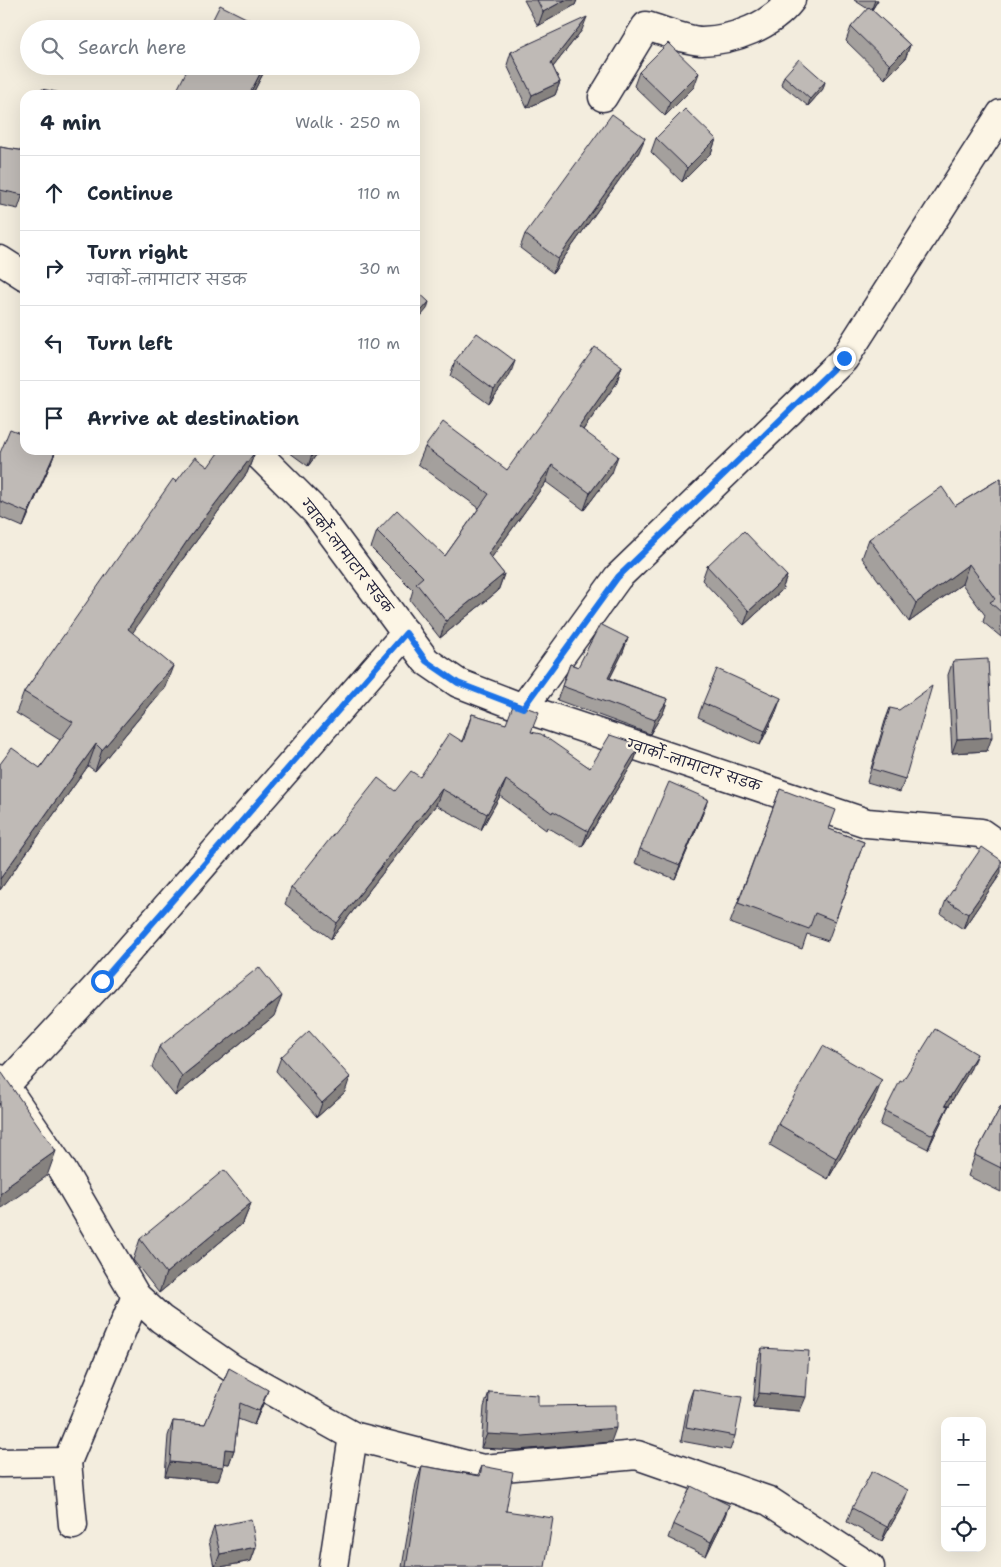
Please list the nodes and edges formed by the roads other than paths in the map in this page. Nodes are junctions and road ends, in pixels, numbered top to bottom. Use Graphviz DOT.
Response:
graph roads {
  1 [pos="790,0"];
  2 [pos="603,97"];
  3 [pos="1001,114"];
  4 [pos="0,260"];
  5 [pos="20,273"];
  6 [pos="259,455"];
  7 [pos="406,633"];
  8 [pos="523,708"];
  9 [pos="1001,847"];
  10 [pos="2,1083"];
  11 [pos="136,1296"];
  12 [pos="352,1436"];
  13 [pos="67,1462"];
  14 [pos="0,1463"];
  15 [pos="72,1525"];
  16 [pos="333,1567"];
  17 [pos="870,1567"];
  1 -- 2 [label="street"];
  3 -- 8 [label="street"];
  4 -- 5 [label="street"];
  6 -- 7 [label="street, ग्वार्को-लामाटार सडक"];
  7 -- 8 [label="street, ग्वार्को-लामाटार सडक"];
  7 -- 10 [label="street"];
  8 -- 9 [label="street, ग्वार्को-लामाटार सडक"];
  10 -- 11 [label="street"];
  11 -- 12 [label="street"];
  11 -- 13 [label="street"];
  12 -- 16 [label="street"];
  12 -- 17 [label="street"];
  13 -- 14 [label="street"];
  13 -- 15 [label="street"];
}
